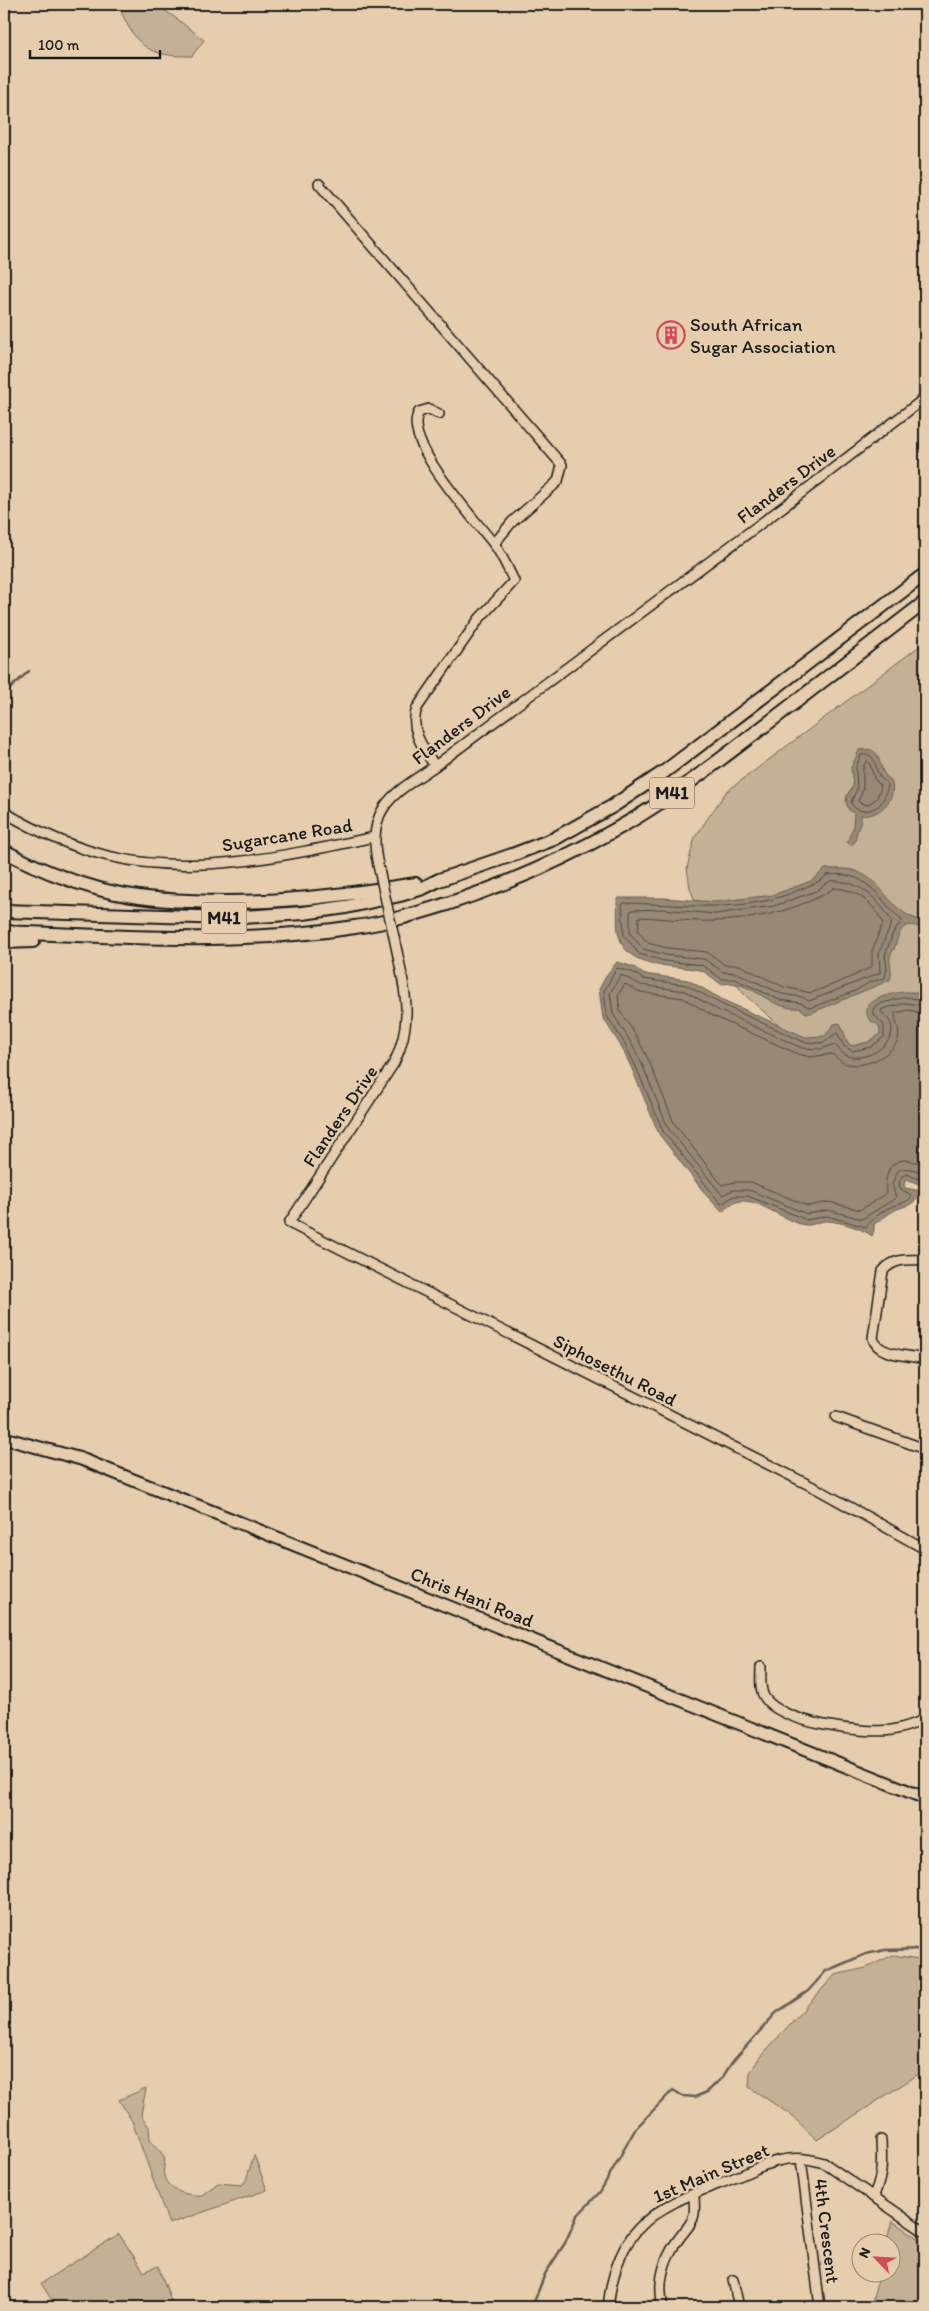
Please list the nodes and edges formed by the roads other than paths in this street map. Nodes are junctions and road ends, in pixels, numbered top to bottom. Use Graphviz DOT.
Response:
graph roads {
  1 [pos="319,184"];
  2 [pos="925,398"];
  3 [pos="439,414"];
  4 [pos="494,544"];
  5 [pos="925,574"];
  6 [pos="922,605"];
  7 [pos="435,766"];
  8 [pos="4,812"];
  9 [pos="374,837"];
  10 [pos="4,851"];
  11 [pos="438,880"];
  12 [pos="4,911"];
  13 [pos="4,932"];
  14 [pos="108,937"];
  15 [pos="4,942"];
  16 [pos="289,1223"];
  17 [pos="925,1260"];
  18 [pos="925,1358"];
  19 [pos="836,1417"];
  20 [pos="4,1438"];
  21 [pos="925,1449"];
  22 [pos="925,1549"];
  23 [pos="761,1667"];
  24 [pos="925,1719"];
  25 [pos="925,1798"];
  26 [pos="881,2140"];
  27 [pos="802,2159"];
  28 [pos="694,2194"];
  29 [pos="873,2197"];
  30 [pos="925,2232"];
  31 [pos="733,2280"];
  32 [pos="608,2307"];
  33 [pos="663,2307"];
  34 [pos="739,2307"];
  35 [pos="820,2307"];
  1 -- 4 [label="street"];
  2 -- 7 [label="street, Flanders Drive"];
  3 -- 4 [label="street"];
  4 -- 7 [label="street"];
  5 -- 11 [label="highway, M41"];
  6 -- 14 [label="highway, M41"];
  7 -- 9 [label="street, Flanders Drive"];
  8 -- 9 [label="street, Sugarcane Road"];
  9 -- 16 [label="street, Flanders Drive, bridge"];
  10 -- 11 [label="highway"];
  11 -- 12 [label="highway, M41"];
  13 -- 14 [label="highway, M41"];
  14 -- 15 [label="highway"];
  16 -- 22 [label="street, Siphosethu Road"];
  17 -- 18 [label="street"];
  19 -- 21 [label="street"];
  20 -- 25 [label="main road, Chris Hani Road"];
  23 -- 24 [label="street"];
  26 -- 29 [label="street"];
  27 -- 28 [label="street, 1st Main Street"];
  27 -- 29 [label="street, 1st Main Street"];
  27 -- 35 [label="street, 4th Crescent"];
  28 -- 32 [label="street, 1st Main Street"];
  28 -- 33 [label="street"];
  29 -- 30 [label="street, 1st Main Street"];
  31 -- 34 [label="street"];
}
